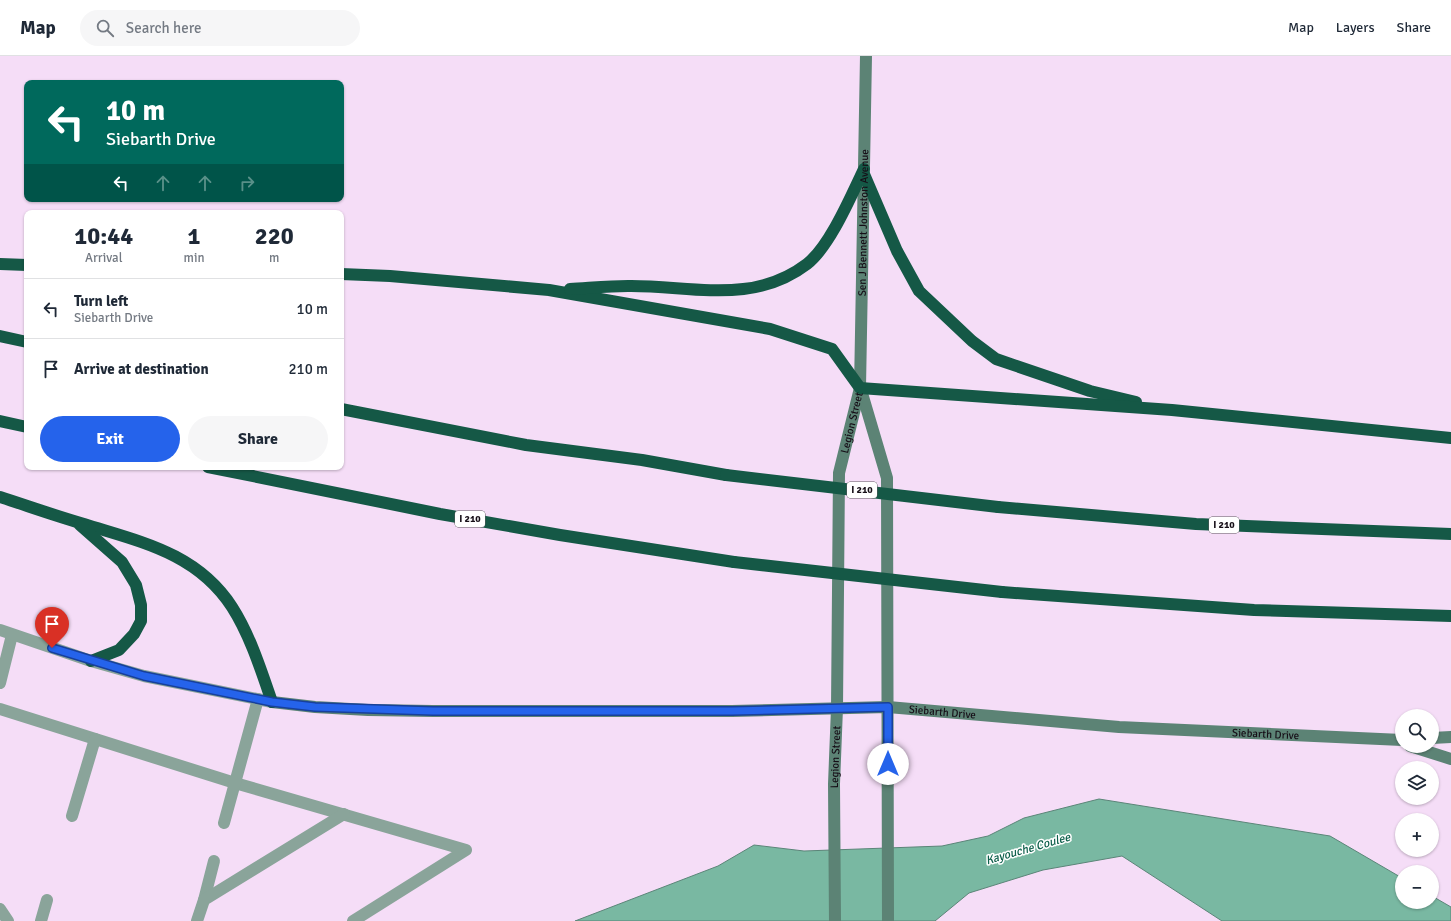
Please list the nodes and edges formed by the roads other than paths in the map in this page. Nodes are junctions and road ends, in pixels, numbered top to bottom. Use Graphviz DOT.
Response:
graph roads {
  1 [pos="866,56"];
  2 [pos="864,172"];
  3 [pos="0,264"];
  4 [pos="24,265"];
  5 [pos="344,274"];
  6 [pos="549,290"];
  7 [pos="0,336"];
  8 [pos="24,341"];
  9 [pos="860,388"];
  10 [pos="344,410"];
  11 [pos="1172,410"];
  12 [pos="0,421"];
  13 [pos="24,426"];
  14 [pos="1451,438"];
  15 [pos="223,470"];
  16 [pos="0,497"];
  17 [pos="76,522"];
  18 [pos="1451,534"];
  19 [pos="1451,616"];
  20 [pos="0,630"];
  21 [pos="12,634"];
  22 [pos="91,660"];
  23 [pos="0,682"];
  24 [pos="258,699"];
  25 [pos="272,702"];
  26 [pos="888,707"];
  27 [pos="837,708"];
  28 [pos="0,710"];
  29 [pos="1451,737"];
  30 [pos="1439,738"];
  31 [pos="95,739"];
  32 [pos="1395,741"];
  33 [pos="1432,753"];
  34 [pos="1451,759"];
  35 [pos="235,783"];
  36 [pos="344,814"];
  37 [pos="72,816"];
  38 [pos="224,823"];
  39 [pos="214,861"];
  40 [pos="47,900"];
  41 [pos="204,900"];
  42 [pos="0,910"];
  43 [pos="8,921"];
  44 [pos="41,921"];
  45 [pos="197,921"];
  46 [pos="354,921"];
  47 [pos="835,921"];
  48 [pos="888,921"];
  1 -- 2 [label="street, Sen J Bennett Johnston Avenue"];
  2 -- 6 [label="highway"];
  2 -- 9 [label="street, Sen J Bennett Johnston Avenue"];
  2 -- 11 [label="highway"];
  3 -- 4 [label="highway"];
  5 -- 6 [label="highway"];
  6 -- 9 [label="highway"];
  7 -- 8 [label="highway"];
  9 -- 11 [label="highway"];
  9 -- 26 [label="street, Legion Street"];
  9 -- 27 [label="street, Legion Street"];
  10 -- 18 [label="highway, I 210, bridge"];
  11 -- 14 [label="highway"];
  12 -- 13 [label="highway"];
  15 -- 19 [label="highway, I 210, bridge"];
  16 -- 17 [label="highway"];
  17 -- 22 [label="highway"];
  17 -- 25 [label="highway"];
  20 -- 21 [label="street, Siebarth Drive"];
  21 -- 22 [label="street, Siebarth Drive"];
  21 -- 23 [label="street"];
  22 -- 24 [label="street, Siebarth Drive"];
  24 -- 25 [label="street, Siebarth Drive"];
  24 -- 35 [label="street"];
  25 -- 27 [label="street, Siebarth Drive"];
  26 -- 27 [label="street, Siebarth Drive"];
  26 -- 32 [label="street, Siebarth Drive"];
  26 -- 48 [label="street, Legion Street"];
  27 -- 47 [label="street, Legion Street"];
  28 -- 31 [label="street"];
  29 -- 30 [label="street"];
  31 -- 35 [label="street"];
  31 -- 37 [label="street"];
  33 -- 34 [label="street"];
  35 -- 36 [label="street"];
  35 -- 38 [label="street"];
  36 -- 41 [label="street"];
  36 -- 46 [label="street"];
  39 -- 41 [label="street"];
  40 -- 44 [label="street"];
  41 -- 45 [label="street"];
  42 -- 43 [label="street"];
}
